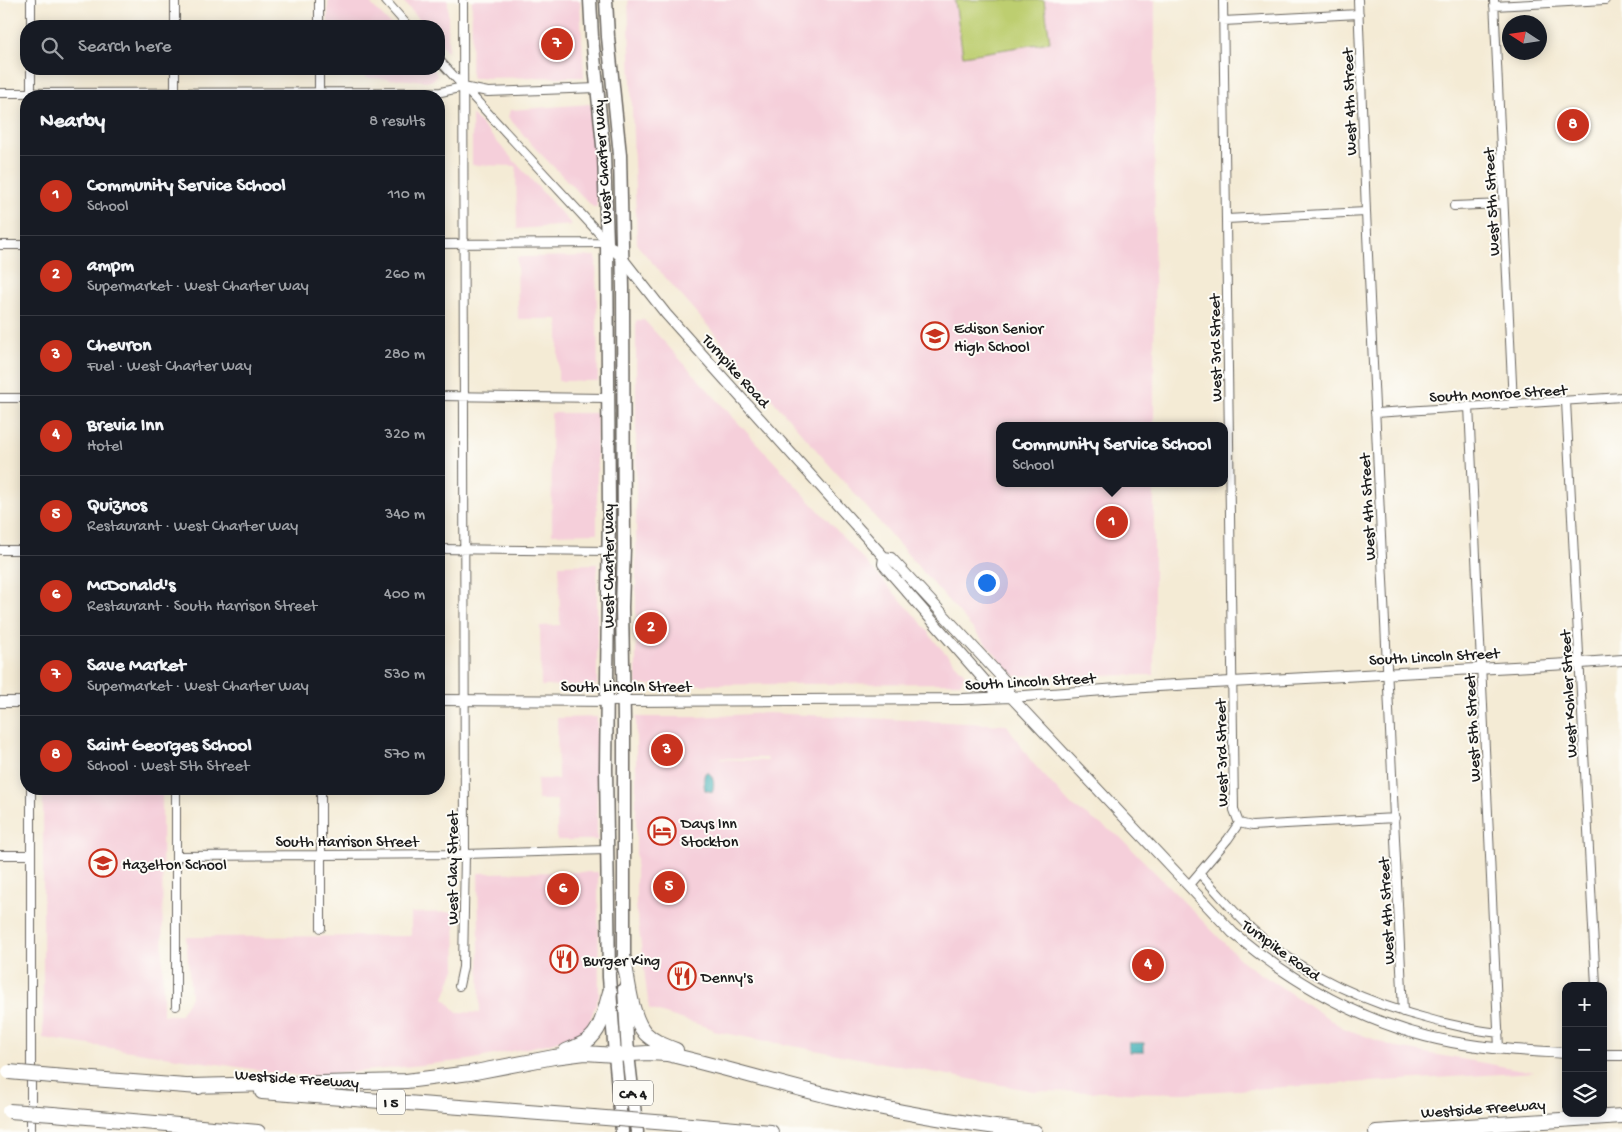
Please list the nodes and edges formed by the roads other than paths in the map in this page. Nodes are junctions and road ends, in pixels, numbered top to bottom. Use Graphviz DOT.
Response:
graph roads {
  1 [pos="31,0"];
  2 [pos="175,0"];
  3 [pos="319,0"];
  4 [pos="385,0"];
  5 [pos="463,0"];
  6 [pos="590,0"];
  7 [pos="606,0"];
  8 [pos="1223,0"];
  9 [pos="1358,0"];
  10 [pos="1605,0"];
  11 [pos="1494,3"];
  12 [pos="1359,14"];
  13 [pos="31,20"];
  14 [pos="175,20"];
  15 [pos="319,20"];
  16 [pos="403,20"];
  17 [pos="1223,21"];
  18 [pos="445,67"];
  19 [pos="31,75"];
  20 [pos="175,75"];
  21 [pos="319,75"];
  22 [pos="463,87"];
  23 [pos="597,88"];
  24 [pos="31,90"];
  25 [pos="175,90"];
  26 [pos="319,90"];
  27 [pos="445,91"];
  28 [pos="0,93"];
  29 [pos="20,94"];
  30 [pos="1503,204"];
  31 [pos="1454,206"];
  32 [pos="1366,212"];
  33 [pos="1226,219"];
  34 [pos="607,243"];
  35 [pos="445,244"];
  36 [pos="464,244"];
  37 [pos="0,245"];
  38 [pos="20,245"];
  39 [pos="622,258"];
  40 [pos="445,396"];
  41 [pos="464,396"];
  42 [pos="1622,397"];
  43 [pos="0,398"];
  44 [pos="20,398"];
  45 [pos="608,398"];
  46 [pos="1566,401"];
  47 [pos="1512,404"];
  48 [pos="1469,406"];
  49 [pos="1375,413"];
  50 [pos="622,443"];
  51 [pos="445,549"];
  52 [pos="465,549"];
  53 [pos="0,550"];
  54 [pos="20,550"];
  55 [pos="608,551"];
  56 [pos="884,557"];
  57 [pos="622,600"];
  58 [pos="1622,660"];
  59 [pos="1580,663"];
  60 [pos="1482,668"];
  61 [pos="1388,673"];
  62 [pos="1232,682"];
  63 [pos="1011,698"];
  64 [pos="445,700"];
  65 [pos="464,700"];
  66 [pos="608,701"];
  67 [pos="624,701"];
  68 [pos="0,702"];
  69 [pos="20,702"];
  70 [pos="31,795"];
  71 [pos="176,795"];
  72 [pos="320,795"];
  73 [pos="1395,818"];
  74 [pos="1239,823"];
  75 [pos="607,850"];
  76 [pos="321,854"];
  77 [pos="465,854"];
  78 [pos="0,855"];
  79 [pos="31,855"];
  80 [pos="177,856"];
  81 [pos="1199,873"];
  82 [pos="1188,886"];
  83 [pos="624,918"];
  84 [pos="320,928"];
  85 [pos="624,959"];
  86 [pos="1596,982"];
  87 [pos="458,986"];
  88 [pos="610,992"];
  89 [pos="176,1006"];
  90 [pos="1403,1012"];
  91 [pos="1499,1033"];
  92 [pos="1499,1049"];
  93 [pos="1562,1053"];
  94 [pos="622,1055"];
  95 [pos="1607,1055"];
  96 [pos="1622,1055"];
  97 [pos="554,1057"];
  98 [pos="721,1067"];
  99 [pos="5,1072"];
  100 [pos="189,1086"];
  101 [pos="5,1110"];
  102 [pos="1622,1116"];
  103 [pos="213,1128"];
  104 [pos="32,1132"];
  105 [pos="234,1132"];
  106 [pos="258,1132"];
  107 [pos="622,1132"];
  108 [pos="637,1132"];
  109 [pos="771,1132"];
  110 [pos="1035,1132"];
  111 [pos="1376,1132"];
  1 -- 13 [label="street"];
  2 -- 14 [label="street"];
  3 -- 15 [label="street"];
  4 -- 16 [label="street"];
  5 -- 22 [label="street, West Clay Street"];
  6 -- 23 [label="main road, West Charter Way"];
  7 -- 39 [label="main road, West Charter Way"];
  8 -- 17 [label="street, West 3rd Street"];
  9 -- 12 [label="street, West 4th Street"];
  10 -- 11 [label="street"];
  11 -- 30 [label="street, West 5th Street"];
  12 -- 17 [label="street"];
  12 -- 32 [label="street, West 4th Street"];
  17 -- 33 [label="street, West 3rd Street"];
  18 -- 22 [label="street, Turnpike Road"];
  19 -- 24 [label="street"];
  20 -- 25 [label="street"];
  21 -- 26 [label="street"];
  22 -- 23 [label="street"];
  22 -- 27 [label="street"];
  22 -- 34 [label="street, Turnpike Road"];
  22 -- 36 [label="street, West Clay Street"];
  23 -- 34 [label="main road, West Charter Way"];
  28 -- 29 [label="street"];
  30 -- 31 [label="street"];
  30 -- 47 [label="street, West 5th Street"];
  32 -- 33 [label="street"];
  32 -- 49 [label="street, West 4th Street"];
  33 -- 62 [label="street, West 3rd Street"];
  34 -- 36 [label="street"];
  34 -- 39 [label="street, Turnpike Road"];
  34 -- 45 [label="main road, West Charter Way"];
  35 -- 36 [label="street"];
  36 -- 41 [label="street, West Clay Street"];
  37 -- 38 [label="street"];
  39 -- 50 [label="main road, West Charter Way"];
  39 -- 56 [label="street, Turnpike Road"];
  40 -- 41 [label="street"];
  41 -- 45 [label="street"];
  41 -- 52 [label="street, West Clay Street"];
  42 -- 46 [label="street, South Monroe Street"];
  43 -- 44 [label="street"];
  45 -- 50 [label="main road"];
  45 -- 55 [label="main road, West Charter Way"];
  46 -- 47 [label="street, South Monroe Street"];
  46 -- 59 [label="street, West Kohler Street"];
  47 -- 48 [label="street, South Monroe Street"];
  48 -- 49 [label="street, South Monroe Street"];
  48 -- 60 [label="street, West 5th Street"];
  49 -- 61 [label="street, West 4th Street"];
  50 -- 57 [label="main road, West Charter Way"];
  51 -- 52 [label="street"];
  52 -- 55 [label="street"];
  52 -- 65 [label="street, West Clay Street"];
  53 -- 54 [label="street"];
  55 -- 57 [label="main road"];
  55 -- 66 [label="main road, West Charter Way"];
  56 -- 63 [label="street, Turnpike Road"];
  56 -- 63 [label="street, Turnpike Road"];
  57 -- 67 [label="main road, West Charter Way"];
  58 -- 59 [label="street, South Lincoln Street"];
  59 -- 60 [label="street, South Lincoln Street"];
  59 -- 86 [label="street, West Kohler Street"];
  60 -- 61 [label="street, South Lincoln Street"];
  60 -- 91 [label="street, West 5th Street"];
  61 -- 62 [label="street, South Lincoln Street"];
  61 -- 73 [label="street, West 4th Street"];
  62 -- 63 [label="street, South Lincoln Street"];
  62 -- 74 [label="street, West 3rd Street"];
  63 -- 67 [label="street, South Lincoln Street"];
  63 -- 82 [label="street, Turnpike Road"];
  64 -- 65 [label="street, South Lincoln Street"];
  65 -- 66 [label="street, South Lincoln Street"];
  65 -- 77 [label="street, West Clay Street"];
  66 -- 67 [label="street, South Lincoln Street"];
  66 -- 75 [label="main road, West Charter Way"];
  67 -- 83 [label="main road, West Charter Way"];
  68 -- 69 [label="street"];
  70 -- 79 [label="street"];
  71 -- 80 [label="street"];
  72 -- 76 [label="street"];
  73 -- 74 [label="street"];
  73 -- 90 [label="street, West 4th Street"];
  74 -- 81 [label="street, West 3rd Street"];
  75 -- 77 [label="street, South Harrison Street"];
  75 -- 83 [label="main road"];
  75 -- 88 [label="main road, West Charter Way"];
  76 -- 77 [label="street, South Harrison Street"];
  76 -- 80 [label="street, South Harrison Street"];
  76 -- 84 [label="street"];
  77 -- 87 [label="street, West Clay Street"];
  78 -- 79 [label="street"];
  79 -- 104 [label="street"];
  80 -- 89 [label="street"];
  81 -- 82 [label="street, West 3rd Street"];
  81 -- 90 [label="street"];
  82 -- 92 [label="street, Turnpike Road"];
  83 -- 85 [label="main road, West Charter Way"];
  85 -- 94 [label="main road, West Charter Way"];
  85 -- 98 [label="highway"];
  88 -- 94 [label="main road, West Charter Way"];
  88 -- 97 [label="highway"];
  90 -- 91 [label="street"];
  91 -- 92 [label="street, West 5th Street"];
  92 -- 93 [label="street, Turnpike Road"];
  94 -- 97 [label="highway"];
  94 -- 98 [label="highway"];
  94 -- 107 [label="main road, West Charter Way / CA 4"];
  94 -- 108 [label="main road, West Charter Way / CA 4"];
  95 -- 96 [label="street"];
  97 -- 100 [label="highway"];
  98 -- 110 [label="highway"];
  99 -- 100 [label="highway, Westside Freeway / I 5, bridge"];
  100 -- 109 [label="highway, Westside Freeway / I 5, bridge"];
  101 -- 103 [label="highway, bridge"];
  102 -- 111 [label="highway, Westside Freeway"];
  103 -- 105 [label="highway"];
  103 -- 106 [label="highway"];
}
